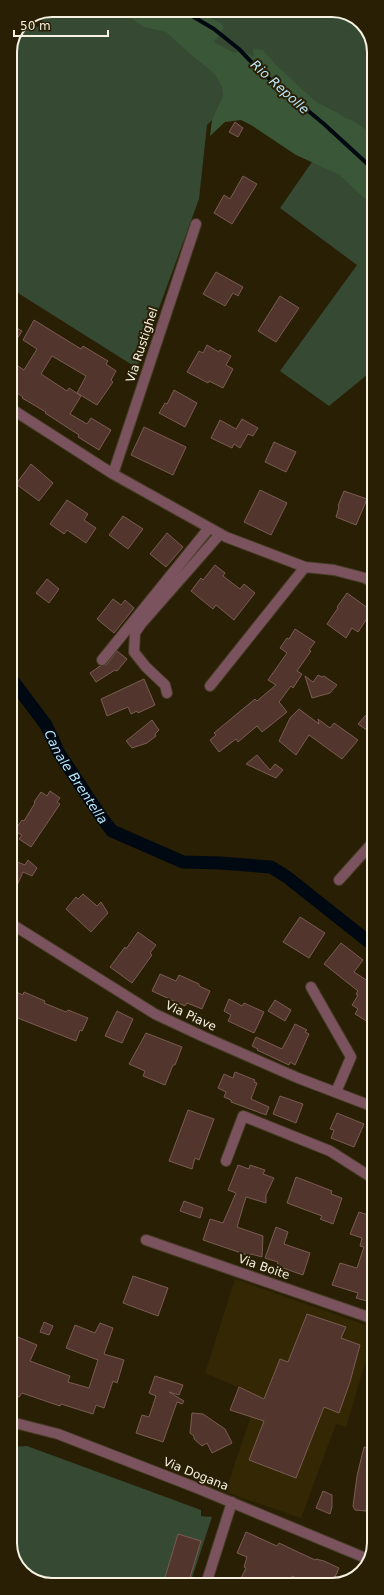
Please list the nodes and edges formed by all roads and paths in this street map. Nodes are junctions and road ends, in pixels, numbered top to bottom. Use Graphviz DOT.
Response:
graph roads {
  1 [pos="196,224"];
  2 [pos="17,412"];
  3 [pos="113,474"];
  4 [pos="210,528"];
  5 [pos="220,534"];
  6 [pos="305,567"];
  7 [pos="367,579"];
  8 [pos="102,660"];
  9 [pos="210,686"];
  10 [pos="167,693"];
  11 [pos="367,849"];
  12 [pos="339,880"];
  13 [pos="17,927"];
  14 [pos="311,987"];
  15 [pos="336,1092"];
  16 [pos="367,1104"];
  17 [pos="226,1161"];
  18 [pos="367,1175"];
  19 [pos="146,1240"];
  20 [pos="367,1317"];
  21 [pos="17,1424"];
  22 [pos="232,1502"];
  23 [pos="363,1557"];
  24 [pos="208,1578"];
  1 -- 3 [label="street, Via Rustighel"];
  2 -- 3 [label="street"];
  3 -- 4 [label="street"];
  4 -- 5 [label="street"];
  4 -- 8 [label="street"];
  5 -- 6 [label="street"];
  5 -- 10 [label="street"];
  6 -- 7 [label="street"];
  6 -- 9 [label="street"];
  11 -- 12 [label="street"];
  13 -- 15 [label="street, Via Piave"];
  14 -- 15 [label="street"];
  15 -- 16 [label="street, Via Piave"];
  17 -- 18 [label="street"];
  19 -- 20 [label="street, Via Boite"];
  21 -- 22 [label="street, Via Dogana"];
  22 -- 23 [label="street, Via Dogana"];
  22 -- 24 [label="street"];
}
